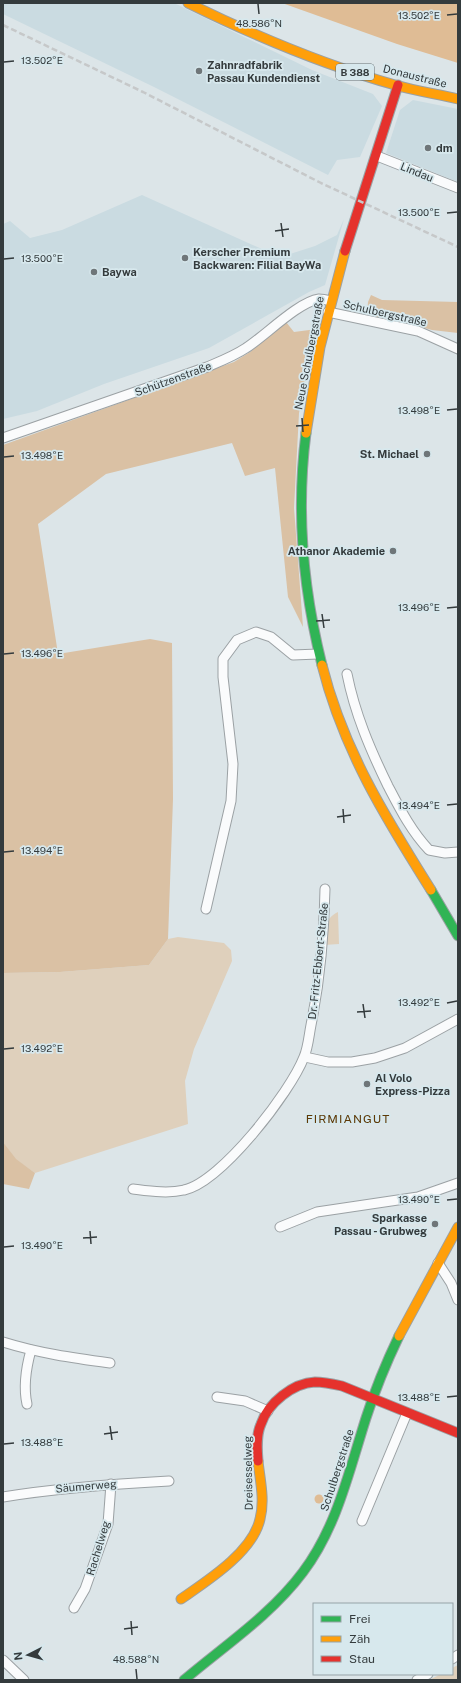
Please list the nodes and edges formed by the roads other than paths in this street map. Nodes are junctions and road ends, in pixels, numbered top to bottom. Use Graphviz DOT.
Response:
graph roads {
  1 [pos="188,3"];
  2 [pos="398,85"];
  3 [pos="458,100"];
  4 [pos="377,156"];
  5 [pos="458,188"];
  6 [pos="331,301"];
  7 [pos="328,312"];
  8 [pos="458,349"];
  9 [pos="3,438"];
  10 [pos="318,654"];
  11 [pos="347,674"];
  12 [pos="458,852"];
  13 [pos="325,889"];
  14 [pos="206,909"];
  15 [pos="458,936"];
  16 [pos="458,1019"];
  17 [pos="305,1057"];
  18 [pos="458,1183"];
  19 [pos="133,1189"];
  20 [pos="280,1226"];
  21 [pos="458,1227"];
  22 [pos="438,1263"];
  23 [pos="458,1300"];
  24 [pos="3,1342"];
  25 [pos="31,1350"];
  26 [pos="110,1363"];
  27 [pos="218,1397"];
  28 [pos="372,1398"];
  29 [pos="27,1404"];
  30 [pos="268,1411"];
  31 [pos="407,1413"];
  32 [pos="458,1433"];
  33 [pos="169,1482"];
  34 [pos="111,1484"];
  35 [pos="3,1497"];
  36 [pos="362,1521"];
  37 [pos="181,1599"];
  38 [pos="74,1608"];
  39 [pos="3,1660"];
  40 [pos="426,1675"];
  41 [pos="24,1680"];
  42 [pos="184,1680"];
  43 [pos="417,1680"];
  1 -- 2 [label="street, Donaustraße / B 388"];
  2 -- 3 [label="street, Donaustraße / B 388"];
  2 -- 4 [label="street, Neue Schulbergstraße"];
  4 -- 5 [label="street, Lindau"];
  4 -- 6 [label="street, Neue Schulbergstraße"];
  6 -- 7 [label="street, Neue Schulbergstraße"];
  6 -- 9 [label="street, Schützenstraße"];
  7 -- 8 [label="street, Schulbergstraße"];
  7 -- 10 [label="street, Neue Schulbergstraße"];
  10 -- 14 [label="street"];
  10 -- 15 [label="street, Neue Schulbergstraße"];
  11 -- 12 [label="street"];
  13 -- 17 [label="street, Dr.-Fritz-Ebbert-Straße"];
  16 -- 17 [label="street"];
  17 -- 19 [label="street, Dr.-Fritz-Ebbert-Straße"];
  18 -- 20 [label="street"];
  21 -- 22 [label="street, Schulbergstraße"];
  22 -- 23 [label="street"];
  22 -- 28 [label="street, Schulbergstraße"];
  24 -- 25 [label="street"];
  25 -- 26 [label="street"];
  25 -- 29 [label="street"];
  27 -- 30 [label="street"];
  28 -- 30 [label="street, Dreisesselweg"];
  28 -- 31 [label="street, Dreisesselweg"];
  28 -- 42 [label="street, Schulbergstraße"];
  30 -- 37 [label="street, Dreisesselweg"];
  31 -- 32 [label="street, Dreisesselweg"];
  31 -- 36 [label="street"];
  33 -- 34 [label="street, Säumerweg"];
  34 -- 35 [label="street, Säumerweg"];
  34 -- 38 [label="street, Rachelweg"];
  39 -- 41 [label="street"];
  40 -- 43 [label="street"];
}
